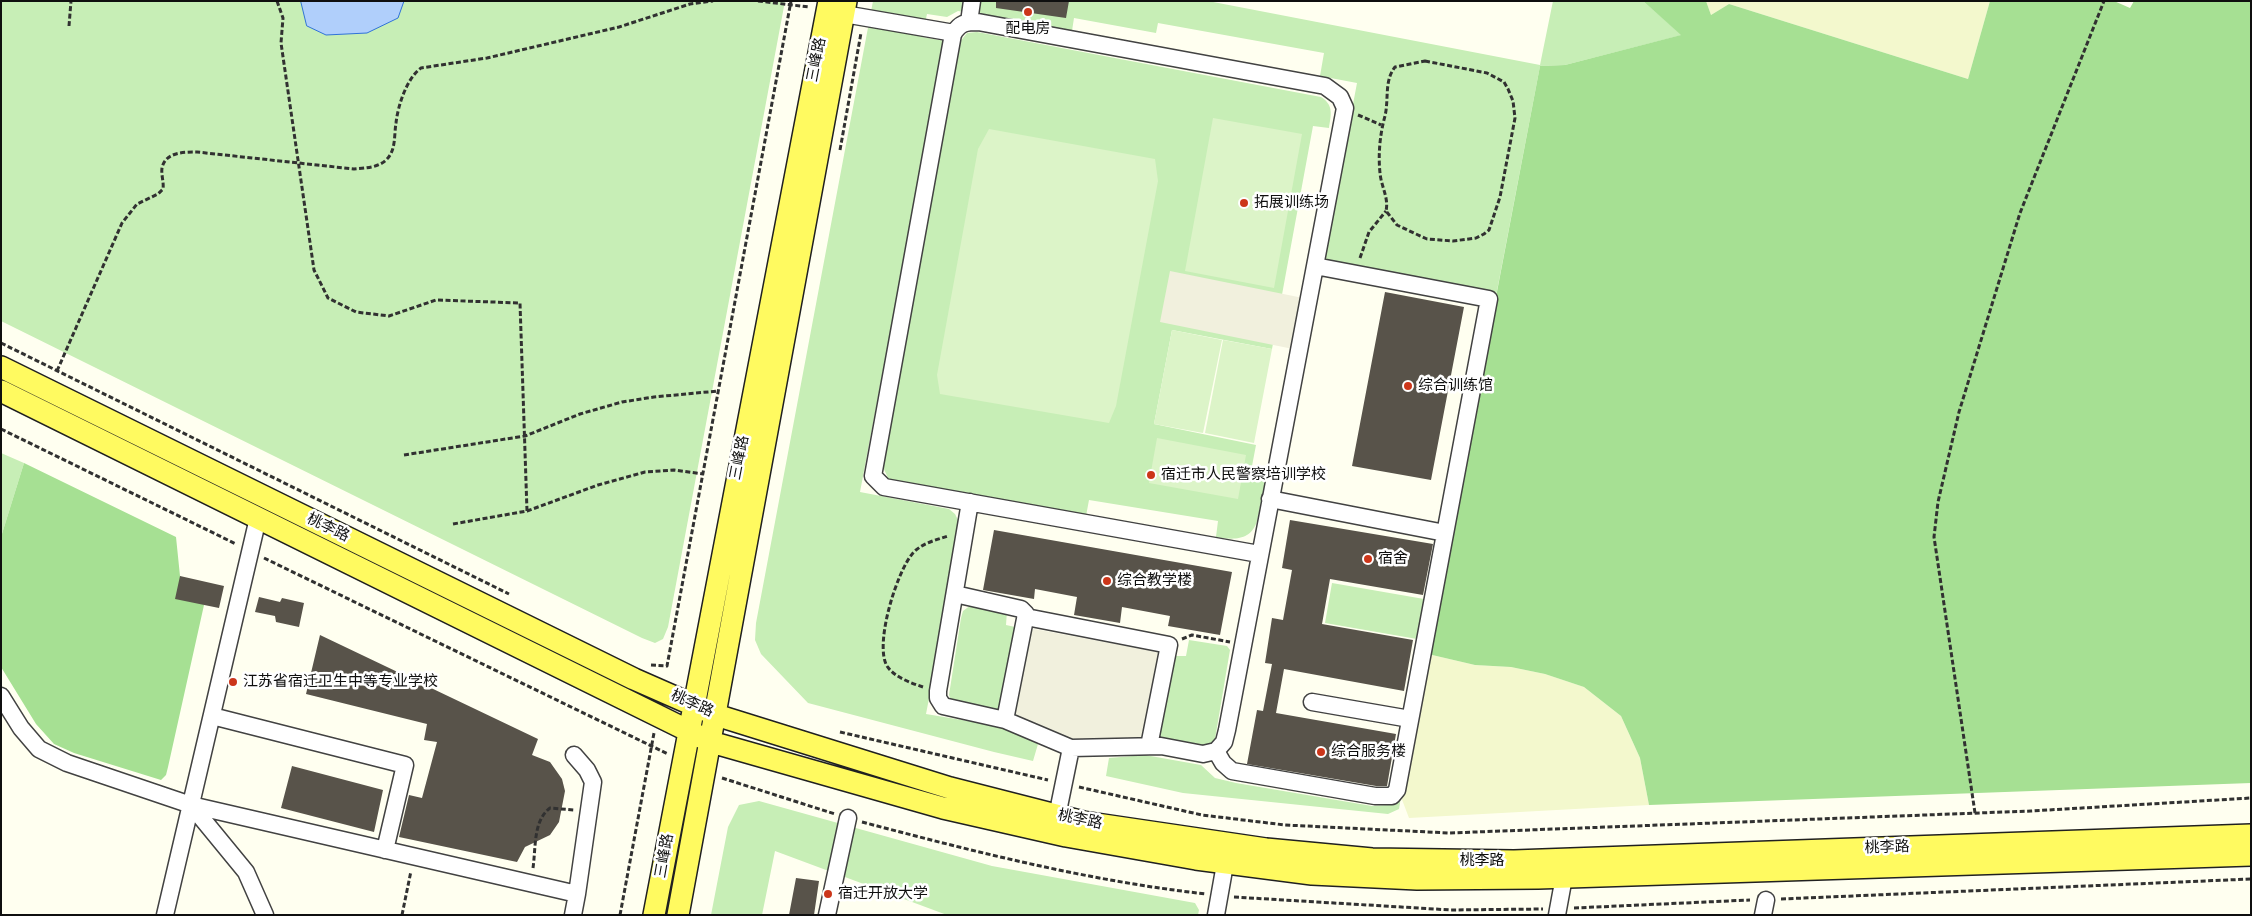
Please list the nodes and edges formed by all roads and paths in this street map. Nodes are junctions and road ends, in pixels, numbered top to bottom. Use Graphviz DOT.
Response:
graph roads {
  1 [pos="71,1"];
  2 [pos="276,1"];
  3 [pos="713,1"];
  4 [pos="758,1"];
  5 [pos="972,1"];
  6 [pos="2104,1"];
  7 [pos="791,3"];
  8 [pos="836,7"];
  9 [pos="968,22"];
  10 [pos="69,26"];
  11 [pos="954,33"];
  12 [pos="1345,108"];
  13 [pos="1381,125"];
  14 [pos="299,165"];
  15 [pos="1386,211"];
  16 [pos="1315,266"];
  17 [pos="1350,272"];
  18 [pos="1,343"];
  19 [pos="1,367"];
  20 [pos="57,371"];
  21 [pos="718,390"];
  22 [pos="1,391"];
  23 [pos="1,429"];
  24 [pos="524,436"];
  25 [pos="404,455"];
  26 [pos="702,474"];
  27 [pos="1270,499"];
  28 [pos="970,502"];
  29 [pos="527,511"];
  30 [pos="258,518"];
  31 [pos="453,524"];
  32 [pos="965,532"];
  33 [pos="1445,532"];
  34 [pos="251,551"];
  35 [pos="1259,554"];
  36 [pos="955,594"];
  37 [pos="510,595"];
  38 [pos="1026,617"];
  39 [pos="1169,644"];
  40 [pos="1243,644"];
  41 [pos="644,661"];
  42 [pos="667,666"];
  43 [pos="662,691"];
  44 [pos="938,691"];
  45 [pos="1,696"];
  46 [pos="1312,702"];
  47 [pos="693,705"];
  48 [pos="658,715"];
  49 [pos="716,715"];
  50 [pos="212,716"];
  51 [pos="1410,719"];
  52 [pos="1005,720"];
  53 [pos="688,730"];
  54 [pos="836,732"];
  55 [pos="711,742"];
  56 [pos="1149,746"];
  57 [pos="652,747"];
  58 [pos="1070,748"];
  59 [pos="1216,751"];
  60 [pos="574,755"];
  61 [pos="683,762"];
  62 [pos="705,772"];
  63 [pos="1063,784"];
  64 [pos="2251,798"];
  65 [pos="191,805"];
  66 [pos="590,811"];
  67 [pos="1975,813"];
  68 [pos="848,818"];
  69 [pos="1055,824"];
  70 [pos="2251,835"];
  71 [pos="385,850"];
  72 [pos="1227,853"];
  73 [pos="2251,855"];
  74 [pos="414,856"];
  75 [pos="1564,877"];
  76 [pos="2251,879"];
  77 [pos="532,883"];
  78 [pos="577,894"];
  79 [pos="1219,896"];
  80 [pos="1764,907"];
  81 [pos="1558,912"];
  82 [pos="165,915"];
  83 [pos="265,915"];
  84 [pos="402,915"];
  85 [pos="573,915"];
  86 [pos="620,915"];
  87 [pos="654,915"];
  88 [pos="678,915"];
  89 [pos="827,915"];
  90 [pos="1216,915"];
  1 -- 10 [label="path"];
  2 -- 14 [label="path"];
  3 -- 14 [label="path"];
  4 -- 7 [label="path"];
  5 -- 9 [label="lane"];
  6 -- 67 [label="path"];
  7 -- 8 [label="path"];
  7 -- 21 [label="path"];
  8 -- 11 [label="lane"];
  8 -- 47 [label="main road, 三峰路"];
  8 -- 49 [label="main road, 三峰路"];
  9 -- 11 [label="lane"];
  9 -- 12 [label="lane"];
  11 -- 28 [label="lane"];
  12 -- 13 [label="path"];
  12 -- 16 [label="lane"];
  13 -- 15 [label="path"];
  13 -- 15 [label="path"];
  14 -- 20 [label="path"];
  14 -- 24 [label="path"];
  15 -- 17 [label="path"];
  16 -- 17 [label="lane"];
  16 -- 27 [label="lane"];
  17 -- 33 [label="lane"];
  18 -- 20 [label="path"];
  19 -- 43 [label="main road, 桃李路"];
  20 -- 37 [label="path"];
  21 -- 24 [label="path"];
  21 -- 26 [label="path"];
  22 -- 30 [label="main road, 桃李路"];
  23 -- 34 [label="path"];
  24 -- 25 [label="path"];
  24 -- 29 [label="path"];
  26 -- 29 [label="path"];
  26 -- 42 [label="path"];
  27 -- 33 [label="lane"];
  27 -- 35 [label="lane"];
  28 -- 32 [label="lane"];
  28 -- 35 [label="lane"];
  29 -- 31 [label="path"];
  30 -- 34 [label="lane"];
  30 -- 48 [label="main road, 桃李路"];
  32 -- 36 [label="lane"];
  32 -- 44 [label="path"];
  33 -- 51 [label="lane"];
  34 -- 50 [label="lane"];
  34 -- 57 [label="path"];
  35 -- 40 [label="lane"];
  36 -- 38 [label="lane"];
  36 -- 44 [label="lane"];
  38 -- 39 [label="lane"];
  38 -- 52 [label="lane"];
  39 -- 40 [label="path"];
  39 -- 56 [label="lane"];
  40 -- 59 [label="lane"];
  41 -- 42 [label="path"];
  42 -- 43 [label="path"];
  43 -- 47 [label="main road, 桃李路"];
  44 -- 52 [label="lane"];
  45 -- 65 [label="lane"];
  46 -- 51 [label="lane"];
  47 -- 49 [label="main road, 桃李路"];
  47 -- 53 [label="main road, 三峰路"];
  48 -- 53 [label="main road, 桃李路"];
  48 -- 57 [label="path"];
  49 -- 55 [label="main road, 三峰路"];
  49 -- 69 [label="main road, 桃李路"];
  50 -- 65 [label="lane"];
  50 -- 71 [label="lane"];
  51 -- 59 [label="lane"];
  52 -- 58 [label="lane"];
  53 -- 55 [label="main road, 桃李路"];
  53 -- 61 [label="main road, 三峰路"];
  54 -- 63 [label="path"];
  55 -- 62 [label="main road, 三峰路"];
  55 -- 69 [label="main road, 桃李路"];
  56 -- 58 [label="lane"];
  56 -- 59 [label="lane"];
  57 -- 61 [label="path"];
  57 -- 86 [label="path"];
  58 -- 63 [label="lane"];
  60 -- 66 [label="lane"];
  61 -- 87 [label="main road, 三峰路"];
  62 -- 68 [label="path"];
  62 -- 88 [label="main road, 三峰路"];
  63 -- 67 [label="path"];
  63 -- 69 [label="lane"];
  64 -- 67 [label="path"];
  65 -- 71 [label="lane"];
  65 -- 82 [label="lane"];
  65 -- 83 [label="lane"];
  66 -- 77 [label="path"];
  66 -- 78 [label="lane"];
  68 -- 79 [label="path"];
  68 -- 89 [label="lane"];
  69 -- 72 [label="main road, 桃李路"];
  70 -- 72 [label="main road, 桃李路"];
  71 -- 74 [label="lane"];
  72 -- 75 [label="main road, 桃李路"];
  72 -- 79 [label="lane"];
  73 -- 75 [label="main road, 桃李路"];
  74 -- 77 [label="lane"];
  74 -- 84 [label="path"];
  75 -- 81 [label="lane"];
  76 -- 80 [label="path"];
  77 -- 78 [label="lane"];
  78 -- 85 [label="lane"];
  79 -- 81 [label="path"];
  79 -- 90 [label="lane"];
  80 -- 81 [label="path"];
}
